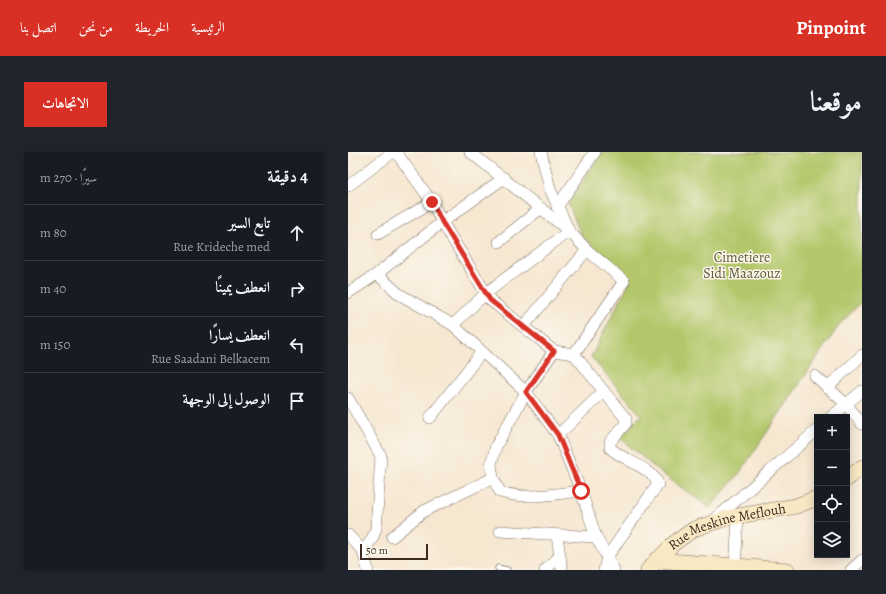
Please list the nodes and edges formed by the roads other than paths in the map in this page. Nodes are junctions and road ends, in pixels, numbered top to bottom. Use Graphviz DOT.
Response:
graph roads {
  1 [pos="395,152"];
  2 [pos="470,152"];
  3 [pos="541,152"];
  4 [pos="595,152"];
  5 [pos="504,178"];
  6 [pos="348,186"];
  7 [pos="432,202"];
  8 [pos="557,207"];
  9 [pos="541,208"];
  10 [pos="442,222"];
  11 [pos="569,231"];
  12 [pos="378,234"];
  13 [pos="499,242"];
  14 [pos="587,250"];
  15 [pos="377,274"];
  16 [pos="348,293"];
  17 [pos="486,293"];
  18 [pos="453,325"];
  19 [pos="524,326"];
  20 [pos="554,351"];
  21 [pos="481,353"];
  22 [pos="574,354"];
  23 [pos="862,355"];
  24 [pos="815,376"];
  25 [pos="827,388"];
  26 [pos="604,391"];
  27 [pos="862,391"];
  28 [pos="526,392"];
  29 [pos="348,398"];
  30 [pos="846,404"];
  31 [pos="834,414"];
  32 [pos="430,418"];
  33 [pos="862,424"];
  34 [pos="814,433"];
  35 [pos="558,435"];
  36 [pos="862,467"];
  37 [pos="850,477"];
  38 [pos="493,478"];
  39 [pos="581,491"];
  40 [pos="814,499"];
  41 [pos="738,516"];
  42 [pos="712,522"];
  43 [pos="500,531"];
  44 [pos="348,535"];
  45 [pos="557,536"];
  46 [pos="392,537"];
  47 [pos="596,538"];
  48 [pos="363,551"];
  49 [pos="560,558"];
  50 [pos="607,558"];
  51 [pos="862,560"];
  52 [pos="652,565"];
  53 [pos="498,568"];
  54 [pos="735,568"];
  55 [pos="368,570"];
  56 [pos="507,570"];
  57 [pos="546,570"];
  58 [pos="562,570"];
  59 [pos="604,570"];
  60 [pos="614,570"];
  61 [pos="788,570"];
  62 [pos="851,570"];
  1 -- 6 [label="street"];
  1 -- 7 [label="street"];
  2 -- 5 [label="street"];
  3 -- 8 [label="street"];
  4 -- 8 [label="street"];
  5 -- 9 [label="street"];
  5 -- 10 [label="street"];
  7 -- 10 [label="street"];
  7 -- 12 [label="street"];
  8 -- 11 [label="street"];
  9 -- 11 [label="street"];
  9 -- 13 [label="street"];
  10 -- 15 [label="street"];
  10 -- 17 [label="street"];
  11 -- 14 [label="street"];
  11 -- 17 [label="street"];
  14 -- 19 [label="street"];
  14 -- 22 [label="street"];
  15 -- 16 [label="street"];
  15 -- 18 [label="street"];
  17 -- 18 [label="street"];
  17 -- 19 [label="street"];
  18 -- 21 [label="street"];
  19 -- 20 [label="street"];
  20 -- 22 [label="street"];
  20 -- 28 [label="street"];
  21 -- 28 [label="street"];
  21 -- 32 [label="street"];
  22 -- 26 [label="street"];
  23 -- 25 [label="street"];
  24 -- 25 [label="street"];
  25 -- 30 [label="street"];
  26 -- 35 [label="street"];
  26 -- 50 [label="street"];
  27 -- 30 [label="street"];
  28 -- 35 [label="street"];
  28 -- 38 [label="street"];
  29 -- 48 [label="street"];
  30 -- 31 [label="street"];
  30 -- 33 [label="street"];
  34 -- 42 [label="street"];
  35 -- 39 [label="street"];
  36 -- 37 [label="main road"];
  38 -- 39 [label="street"];
  38 -- 46 [label="street"];
  39 -- 47 [label="street"];
  40 -- 41 [label="main road, Rue Meskine Meflouh"];
  41 -- 42 [label="main road, Rue Meskine Meflouh"];
  41 -- 54 [label="street"];
  42 -- 52 [label="main road, Rue Meskine Meflouh"];
  43 -- 45 [label="street"];
  44 -- 48 [label="street"];
  45 -- 47 [label="street"];
  45 -- 49 [label="street"];
  47 -- 50 [label="street"];
  48 -- 55 [label="street"];
  49 -- 57 [label="street"];
  49 -- 58 [label="street"];
  50 -- 59 [label="street"];
  50 -- 60 [label="street"];
  51 -- 62 [label="street"];
  52 -- 54 [label="main road"];
  53 -- 56 [label="lane"];
  54 -- 61 [label="main road"];
}
